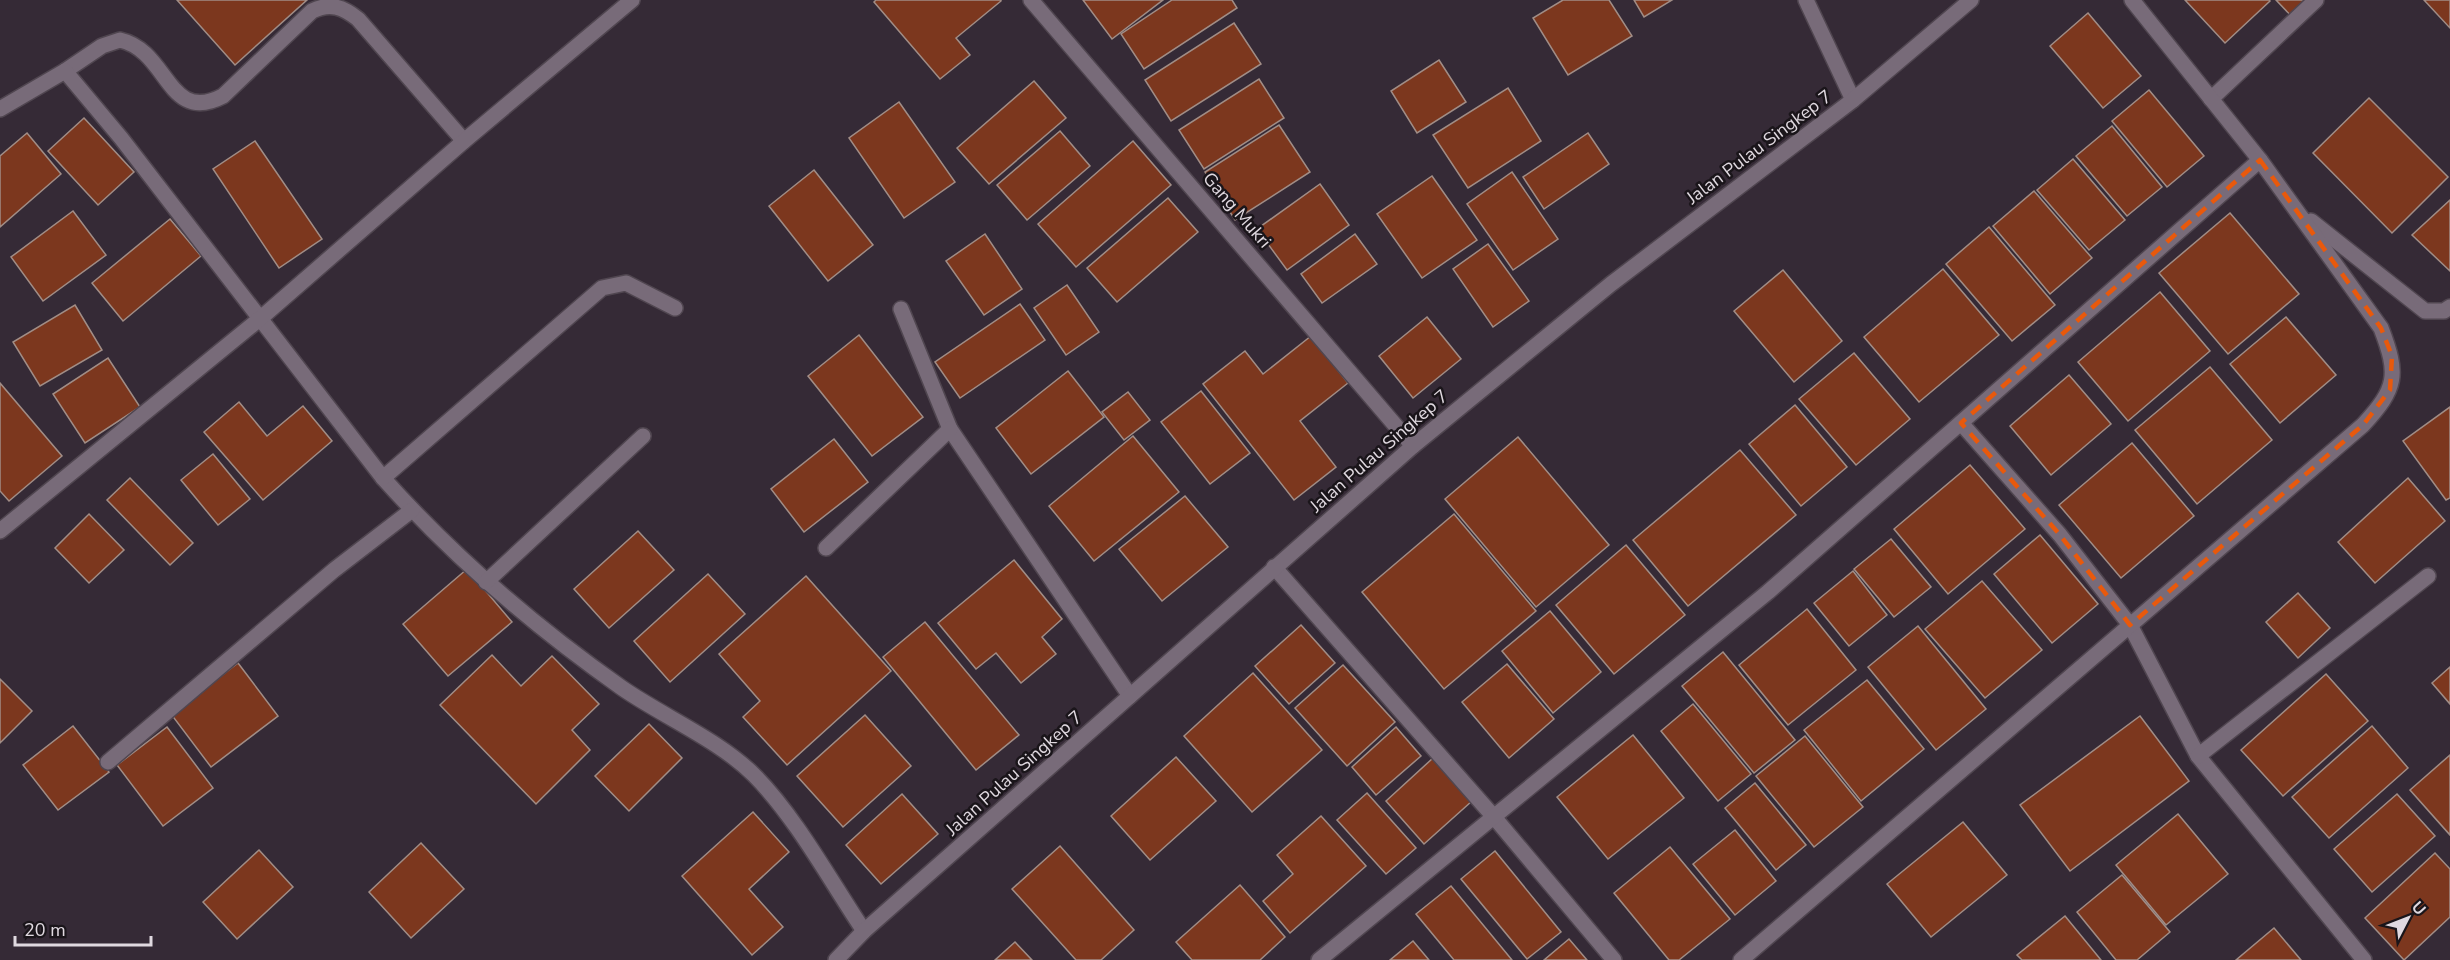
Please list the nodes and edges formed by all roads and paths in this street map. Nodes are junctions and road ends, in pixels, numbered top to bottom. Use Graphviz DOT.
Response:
graph roads {
  1 [pos="632,0"];
  2 [pos="1031,0"];
  3 [pos="1806,0"];
  4 [pos="1971,0"];
  5 [pos="2132,0"];
  6 [pos="2316,0"];
  7 [pos="64,71"];
  8 [pos="2211,99"];
  9 [pos="1853,100"];
  10 [pos="0,109"];
  11 [pos="465,141"];
  12 [pos="2260,160"];
  13 [pos="2295,208"];
  14 [pos="2450,307"];
  15 [pos="675,308"];
  16 [pos="901,309"];
  17 [pos="262,317"];
  18 [pos="1960,423"];
  19 [pos="950,429"];
  20 [pos="643,436"];
  21 [pos="1413,446"];
  22 [pos="383,478"];
  23 [pos="412,510"];
  24 [pos="0,531"];
  25 [pos="826,548"];
  26 [pos="1274,567"];
  27 [pos="2428,576"];
  28 [pos="486,582"];
  29 [pos="2130,625"];
  30 [pos="1130,696"];
  31 [pos="2198,756"];
  32 [pos="108,762"];
  33 [pos="1494,817"];
  34 [pos="864,931"];
  35 [pos="836,960"];
  36 [pos="1319,960"];
  37 [pos="1614,960"];
  38 [pos="1741,960"];
  39 [pos="2364,960"];
  1 -- 11 [label="street"];
  2 -- 21 [label="street, Gang Mukri"];
  3 -- 9 [label="street"];
  4 -- 9 [label="street, Jalan Pulau Singkep 7"];
  5 -- 8 [label="street"];
  6 -- 8 [label="street"];
  7 -- 10 [label="street"];
  7 -- 11 [label="street"];
  7 -- 17 [label="street"];
  8 -- 12 [label="street"];
  9 -- 21 [label="street, Jalan Pulau Singkep 7"];
  11 -- 17 [label="street"];
  12 -- 13 [label="street"];
  12 -- 18 [label="street"];
  13 -- 14 [label="street"];
  13 -- 29 [label="street"];
  15 -- 22 [label="street"];
  16 -- 19 [label="street"];
  17 -- 22 [label="street"];
  17 -- 24 [label="street"];
  18 -- 29 [label="street"];
  18 -- 33 [label="street"];
  19 -- 25 [label="street"];
  19 -- 30 [label="street"];
  20 -- 28 [label="street"];
  21 -- 26 [label="street, Jalan Pulau Singkep 7"];
  22 -- 23 [label="street"];
  23 -- 28 [label="street"];
  23 -- 32 [label="street"];
  26 -- 30 [label="street, Jalan Pulau Singkep 7"];
  26 -- 33 [label="street"];
  27 -- 31 [label="street"];
  28 -- 34 [label="street"];
  29 -- 31 [label="street"];
  29 -- 38 [label="street"];
  30 -- 34 [label="street, Jalan Pulau Singkep 7"];
  31 -- 39 [label="street"];
  33 -- 36 [label="street"];
  33 -- 37 [label="street"];
  34 -- 35 [label="street, Jalan Pulau Singkep 7"];
}
